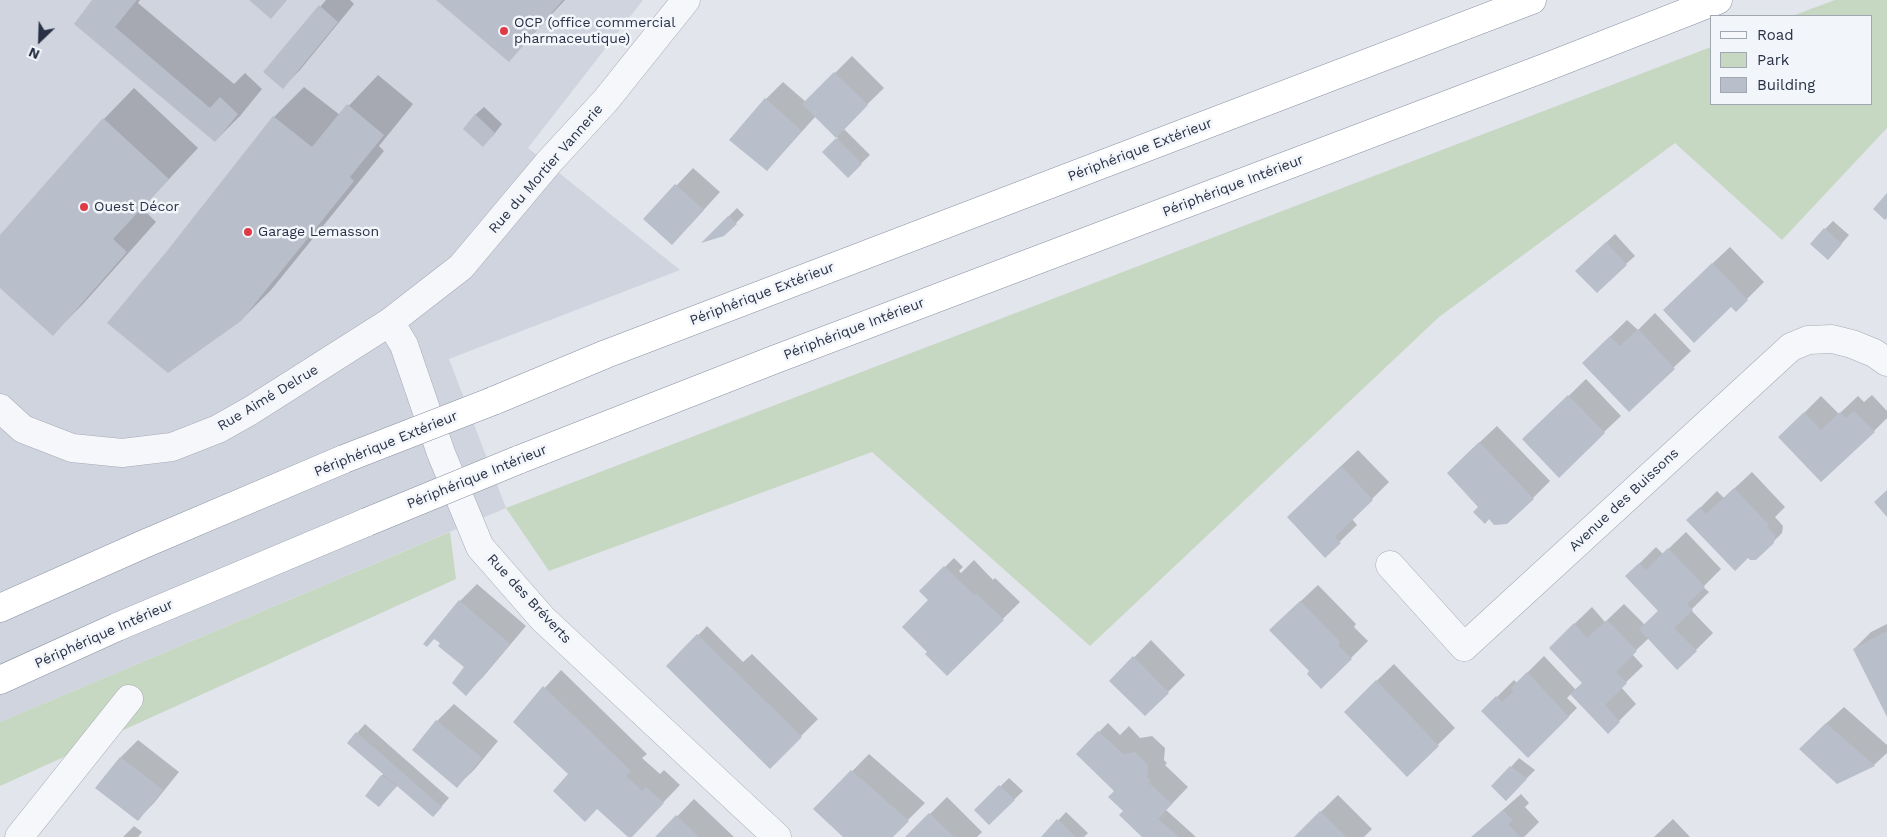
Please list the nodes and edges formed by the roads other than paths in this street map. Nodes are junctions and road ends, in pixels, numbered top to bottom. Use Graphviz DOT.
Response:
graph roads {
  1 [pos="686,0"];
  2 [pos="1532,0"];
  3 [pos="1718,0"];
  4 [pos="390,322"];
  5 [pos="1887,362"];
  6 [pos="0,408"];
  7 [pos="1390,565"];
  8 [pos="0,608"];
  9 [pos="0,680"];
  10 [pos="128,699"];
  11 [pos="19,837"];
  12 [pos="777,837"];
  1 -- 4 [label="street, Rue du Mortier Vannerie"];
  2 -- 8 [label="highway, Périphérique Extérieur, bridge"];
  3 -- 9 [label="highway, Périphérique Intérieur, bridge"];
  4 -- 6 [label="street, Rue Aimé Delrue"];
  4 -- 12 [label="street, Rue des Bréverts"];
  5 -- 7 [label="street, Avenue des Buissons"];
  10 -- 11 [label="street"];
}
